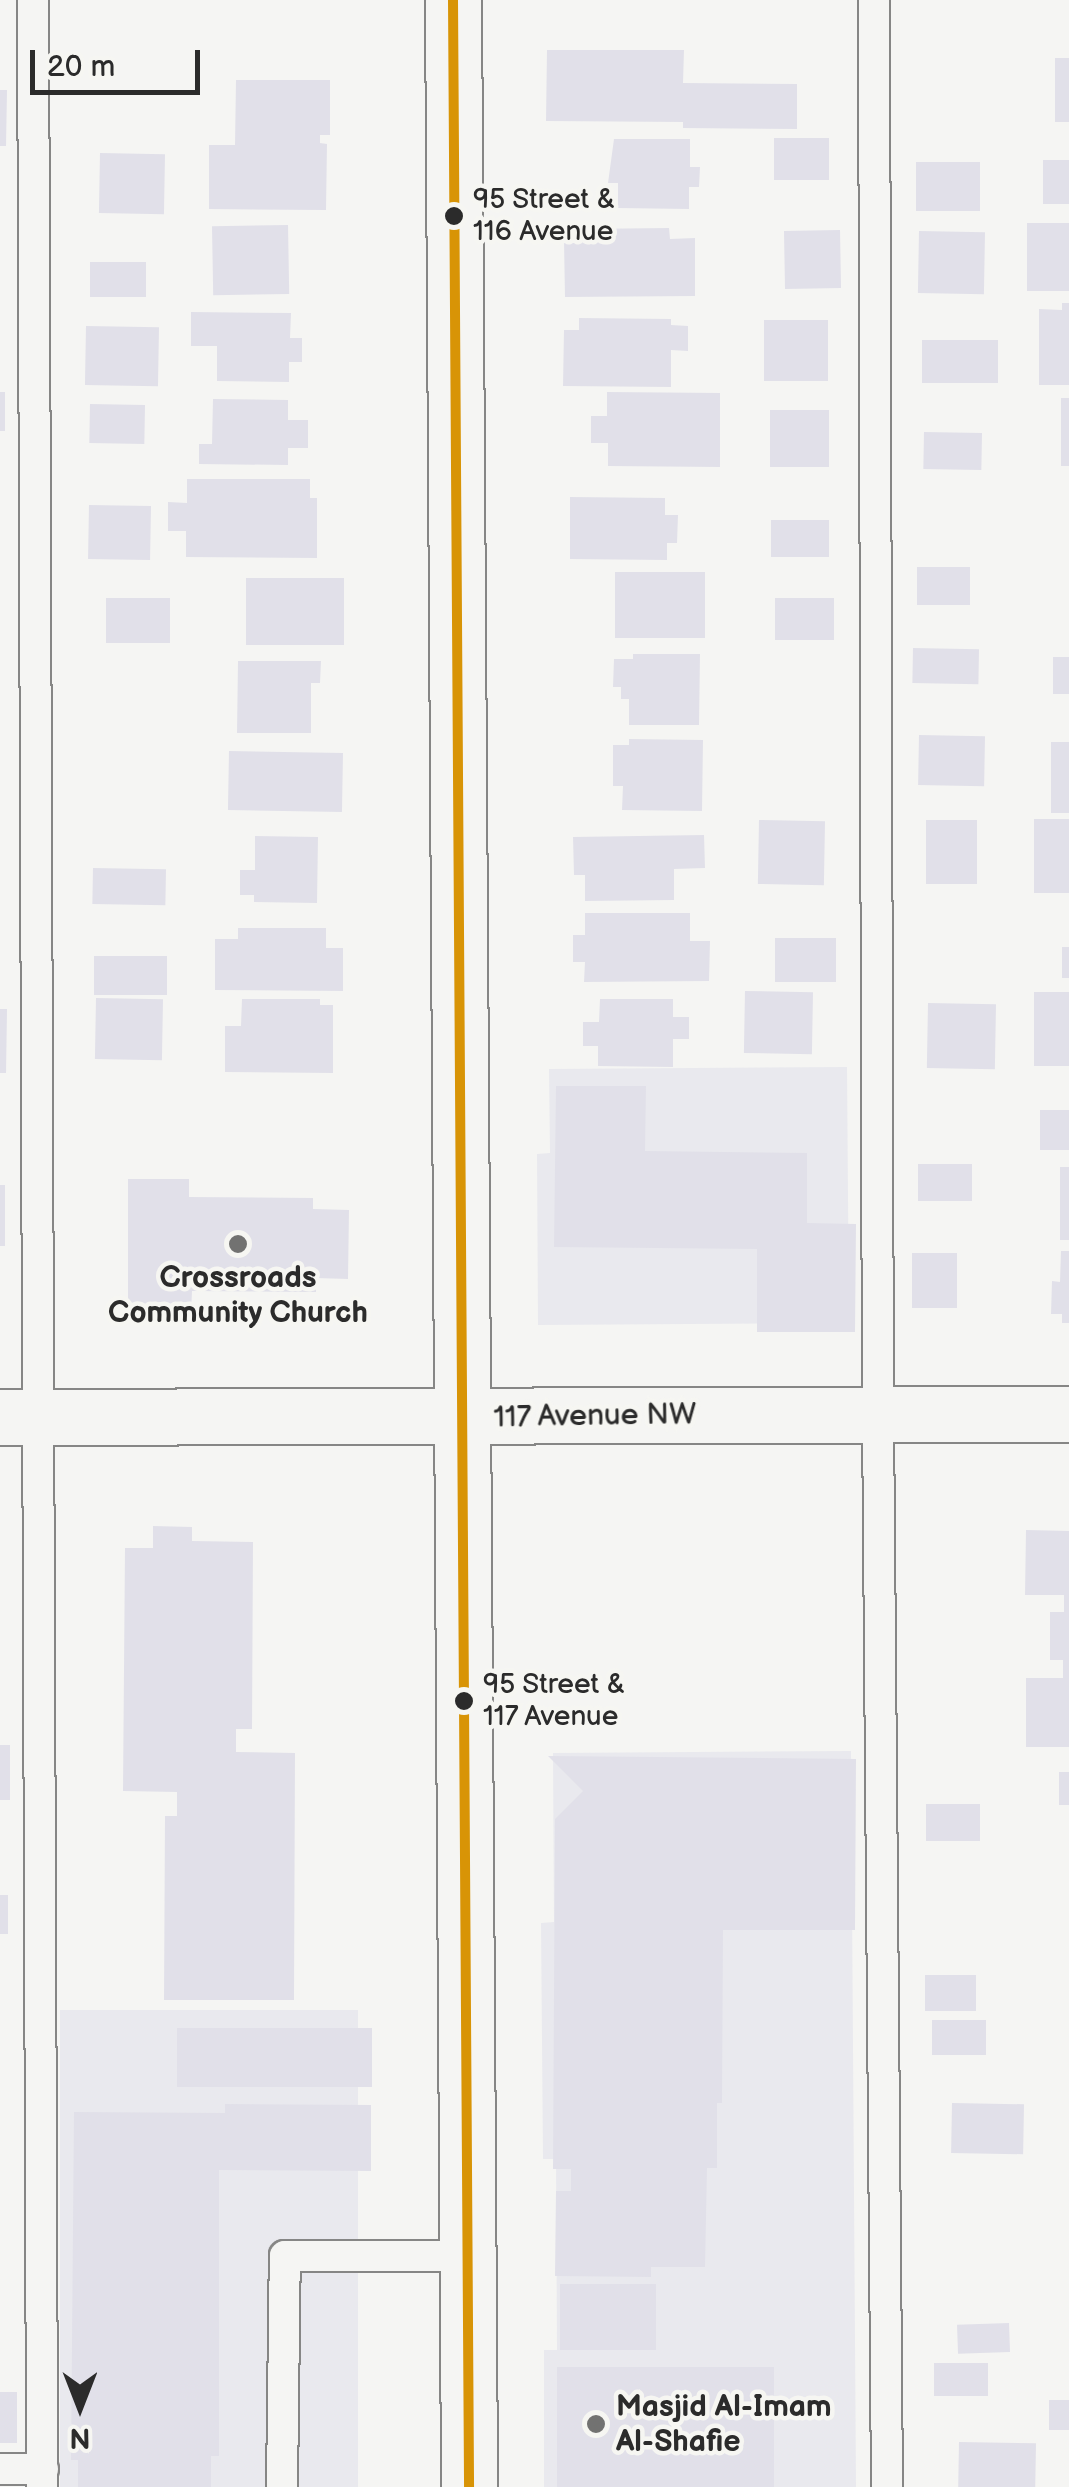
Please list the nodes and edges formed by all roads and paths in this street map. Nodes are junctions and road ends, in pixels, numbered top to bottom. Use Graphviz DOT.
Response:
graph roads {
  1 [pos="33,0"];
  2 [pos="453,0"];
  3 [pos="874,0"];
  4 [pos="878,1414"];
  5 [pos="1069,1414"];
  6 [pos="19,1417"];
  7 [pos="463,1418"];
  8 [pos="468,2256"];
  9 [pos="0,2469"];
  10 [pos="42,2478"];
  11 [pos="282,2487"];
  12 [pos="469,2487"];
  13 [pos="887,2487"];
  1 -- 6 [label="lane"];
  2 -- 7 [label="street"];
  3 -- 4 [label="lane"];
  4 -- 5 [label="street, 117 Avenue NW"];
  4 -- 7 [label="street, 117 Avenue NW"];
  4 -- 13 [label="lane"];
  6 -- 7 [label="street, 117 Avenue NW"];
  6 -- 10 [label="lane"];
  7 -- 8 [label="street"];
  8 -- 11 [label="lane"];
  8 -- 12 [label="street"];
  9 -- 10 [label="lane"];
}
